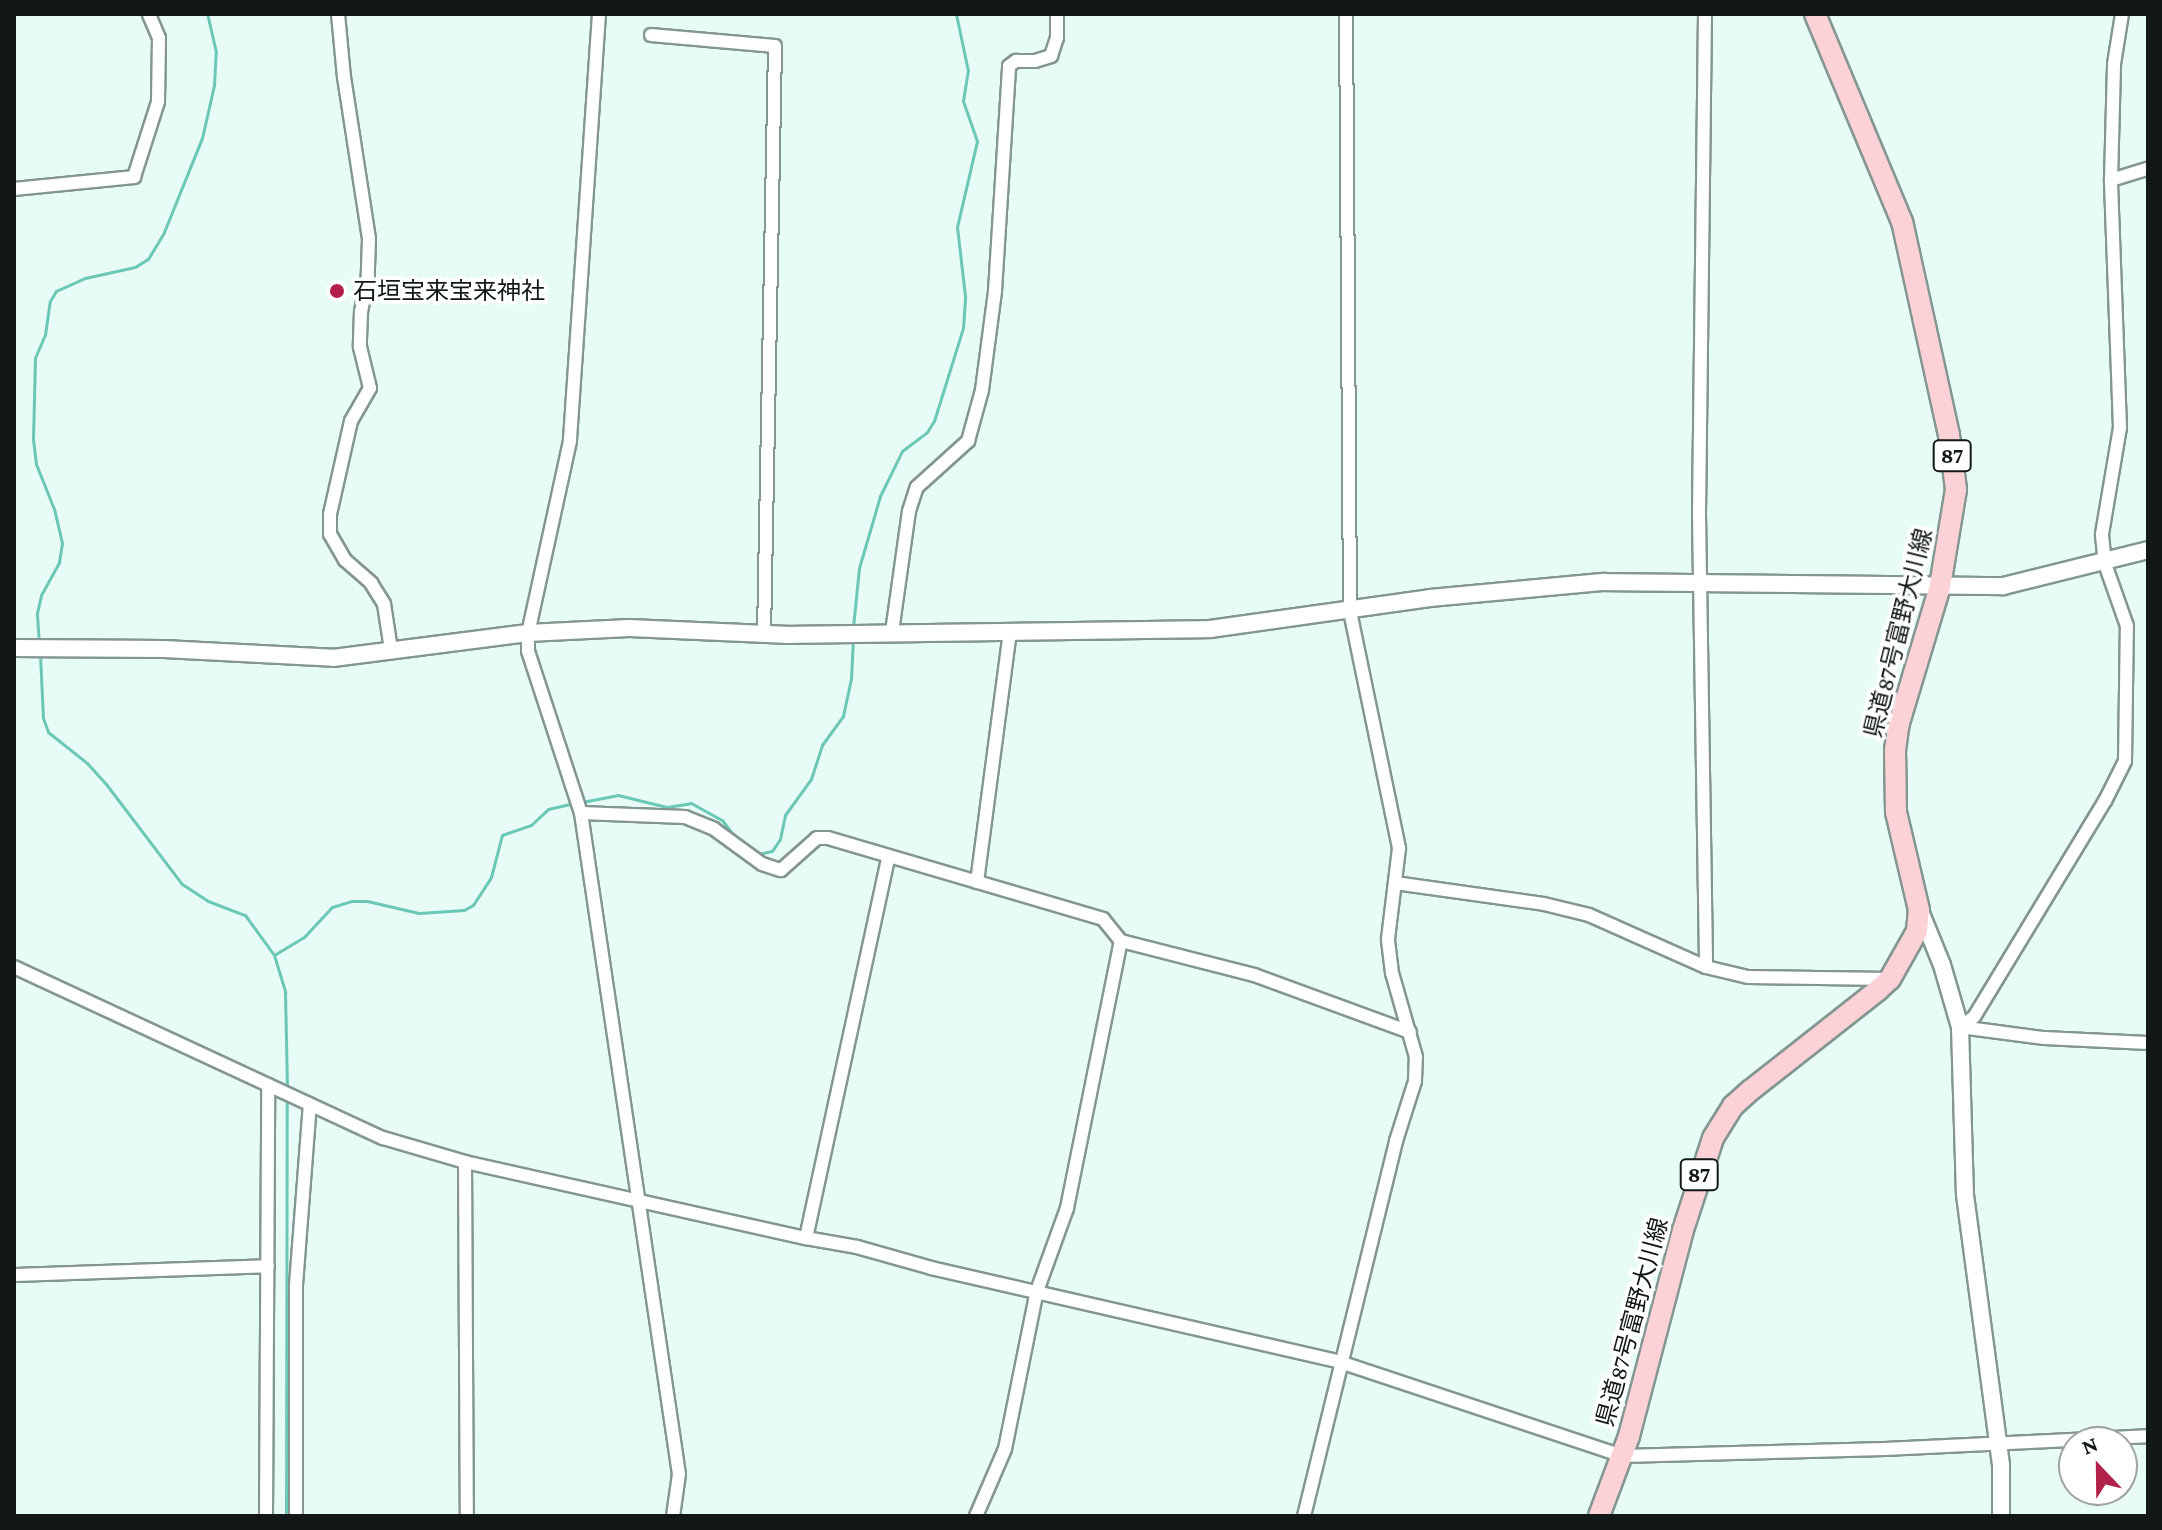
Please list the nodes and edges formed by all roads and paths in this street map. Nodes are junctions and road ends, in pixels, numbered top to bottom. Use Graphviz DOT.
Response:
graph roads {
  1 [pos="149,14"];
  2 [pos="338,14"];
  3 [pos="599,14"];
  4 [pos="1057,14"];
  5 [pos="1346,14"];
  6 [pos="1705,14"];
  7 [pos="1815,14"];
  8 [pos="2122,14"];
  9 [pos="651,35"];
  10 [pos="2148,169"];
  11 [pos="2111,180"];
  12 [pos="14,189"];
  13 [pos="2148,550"];
  14 [pos="2105,564"];
  15 [pos="1700,583"];
  16 [pos="1940,586"];
  17 [pos="1350,611"];
  18 [pos="1010,630"];
  19 [pos="892,632"];
  20 [pos="528,633"];
  21 [pos="764,634"];
  22 [pos="14,648"];
  23 [pos="391,650"];
  24 [pos="581,813"];
  25 [pos="888,858"];
  26 [pos="977,882"];
  27 [pos="1395,883"];
  28 [pos="1919,910"];
  29 [pos="1121,941"];
  30 [pos="14,967"];
  31 [pos="1706,967"];
  32 [pos="1890,979"];
  33 [pos="1960,1027"];
  34 [pos="1410,1032"];
  35 [pos="2148,1043"];
  36 [pos="268,1085"];
  37 [pos="310,1105"];
  38 [pos="465,1162"];
  39 [pos="639,1201"];
  40 [pos="806,1238"];
  41 [pos="268,1266"];
  42 [pos="14,1275"];
  43 [pos="1037,1291"];
  44 [pos="1340,1362"];
  45 [pos="2148,1436"];
  46 [pos="1998,1442"];
  47 [pos="1622,1456"];
  48 [pos="266,1516"];
  49 [pos="296,1516"];
  50 [pos="467,1516"];
  51 [pos="673,1516"];
  52 [pos="976,1516"];
  53 [pos="1304,1516"];
  54 [pos="1599,1516"];
  55 [pos="2001,1516"];
  1 -- 12 [label="street"];
  2 -- 23 [label="street"];
  3 -- 20 [label="street"];
  4 -- 19 [label="street"];
  5 -- 17 [label="street"];
  6 -- 15 [label="street"];
  7 -- 16 [label="main road, 県道87号富野大川線 / 87"];
  8 -- 11 [label="street"];
  9 -- 21 [label="street"];
  10 -- 11 [label="street"];
  11 -- 14 [label="street"];
  13 -- 14 [label="street"];
  14 -- 16 [label="street"];
  14 -- 33 [label="street"];
  15 -- 16 [label="street"];
  15 -- 17 [label="street"];
  15 -- 31 [label="street"];
  16 -- 28 [label="main road, 県道87号富野大川線 / 87"];
  17 -- 18 [label="street"];
  17 -- 27 [label="street"];
  18 -- 19 [label="street"];
  18 -- 26 [label="street"];
  19 -- 21 [label="street"];
  20 -- 21 [label="street"];
  20 -- 23 [label="street"];
  20 -- 24 [label="street"];
  22 -- 23 [label="street"];
  24 -- 25 [label="street"];
  24 -- 39 [label="street"];
  25 -- 26 [label="street"];
  25 -- 40 [label="street"];
  26 -- 29 [label="street"];
  27 -- 31 [label="street"];
  27 -- 34 [label="street"];
  28 -- 32 [label="main road, 県道87号富野大川線 / 87"];
  28 -- 33 [label="street"];
  29 -- 34 [label="street"];
  29 -- 43 [label="street"];
  30 -- 36 [label="street"];
  31 -- 32 [label="street"];
  32 -- 47 [label="main road, 県道87号富野大川線 / 87"];
  33 -- 35 [label="street"];
  33 -- 46 [label="street"];
  34 -- 44 [label="street"];
  36 -- 37 [label="street"];
  36 -- 41 [label="street"];
  37 -- 38 [label="street"];
  37 -- 49 [label="street"];
  38 -- 39 [label="street"];
  38 -- 50 [label="street"];
  39 -- 40 [label="street"];
  39 -- 51 [label="street"];
  40 -- 43 [label="street"];
  41 -- 42 [label="street"];
  41 -- 48 [label="street"];
  43 -- 44 [label="street"];
  43 -- 52 [label="street"];
  44 -- 47 [label="street"];
  44 -- 53 [label="street"];
  45 -- 46 [label="street"];
  46 -- 47 [label="street"];
  46 -- 55 [label="street"];
  47 -- 54 [label="main road, 県道87号富野大川線 / 87"];
}
